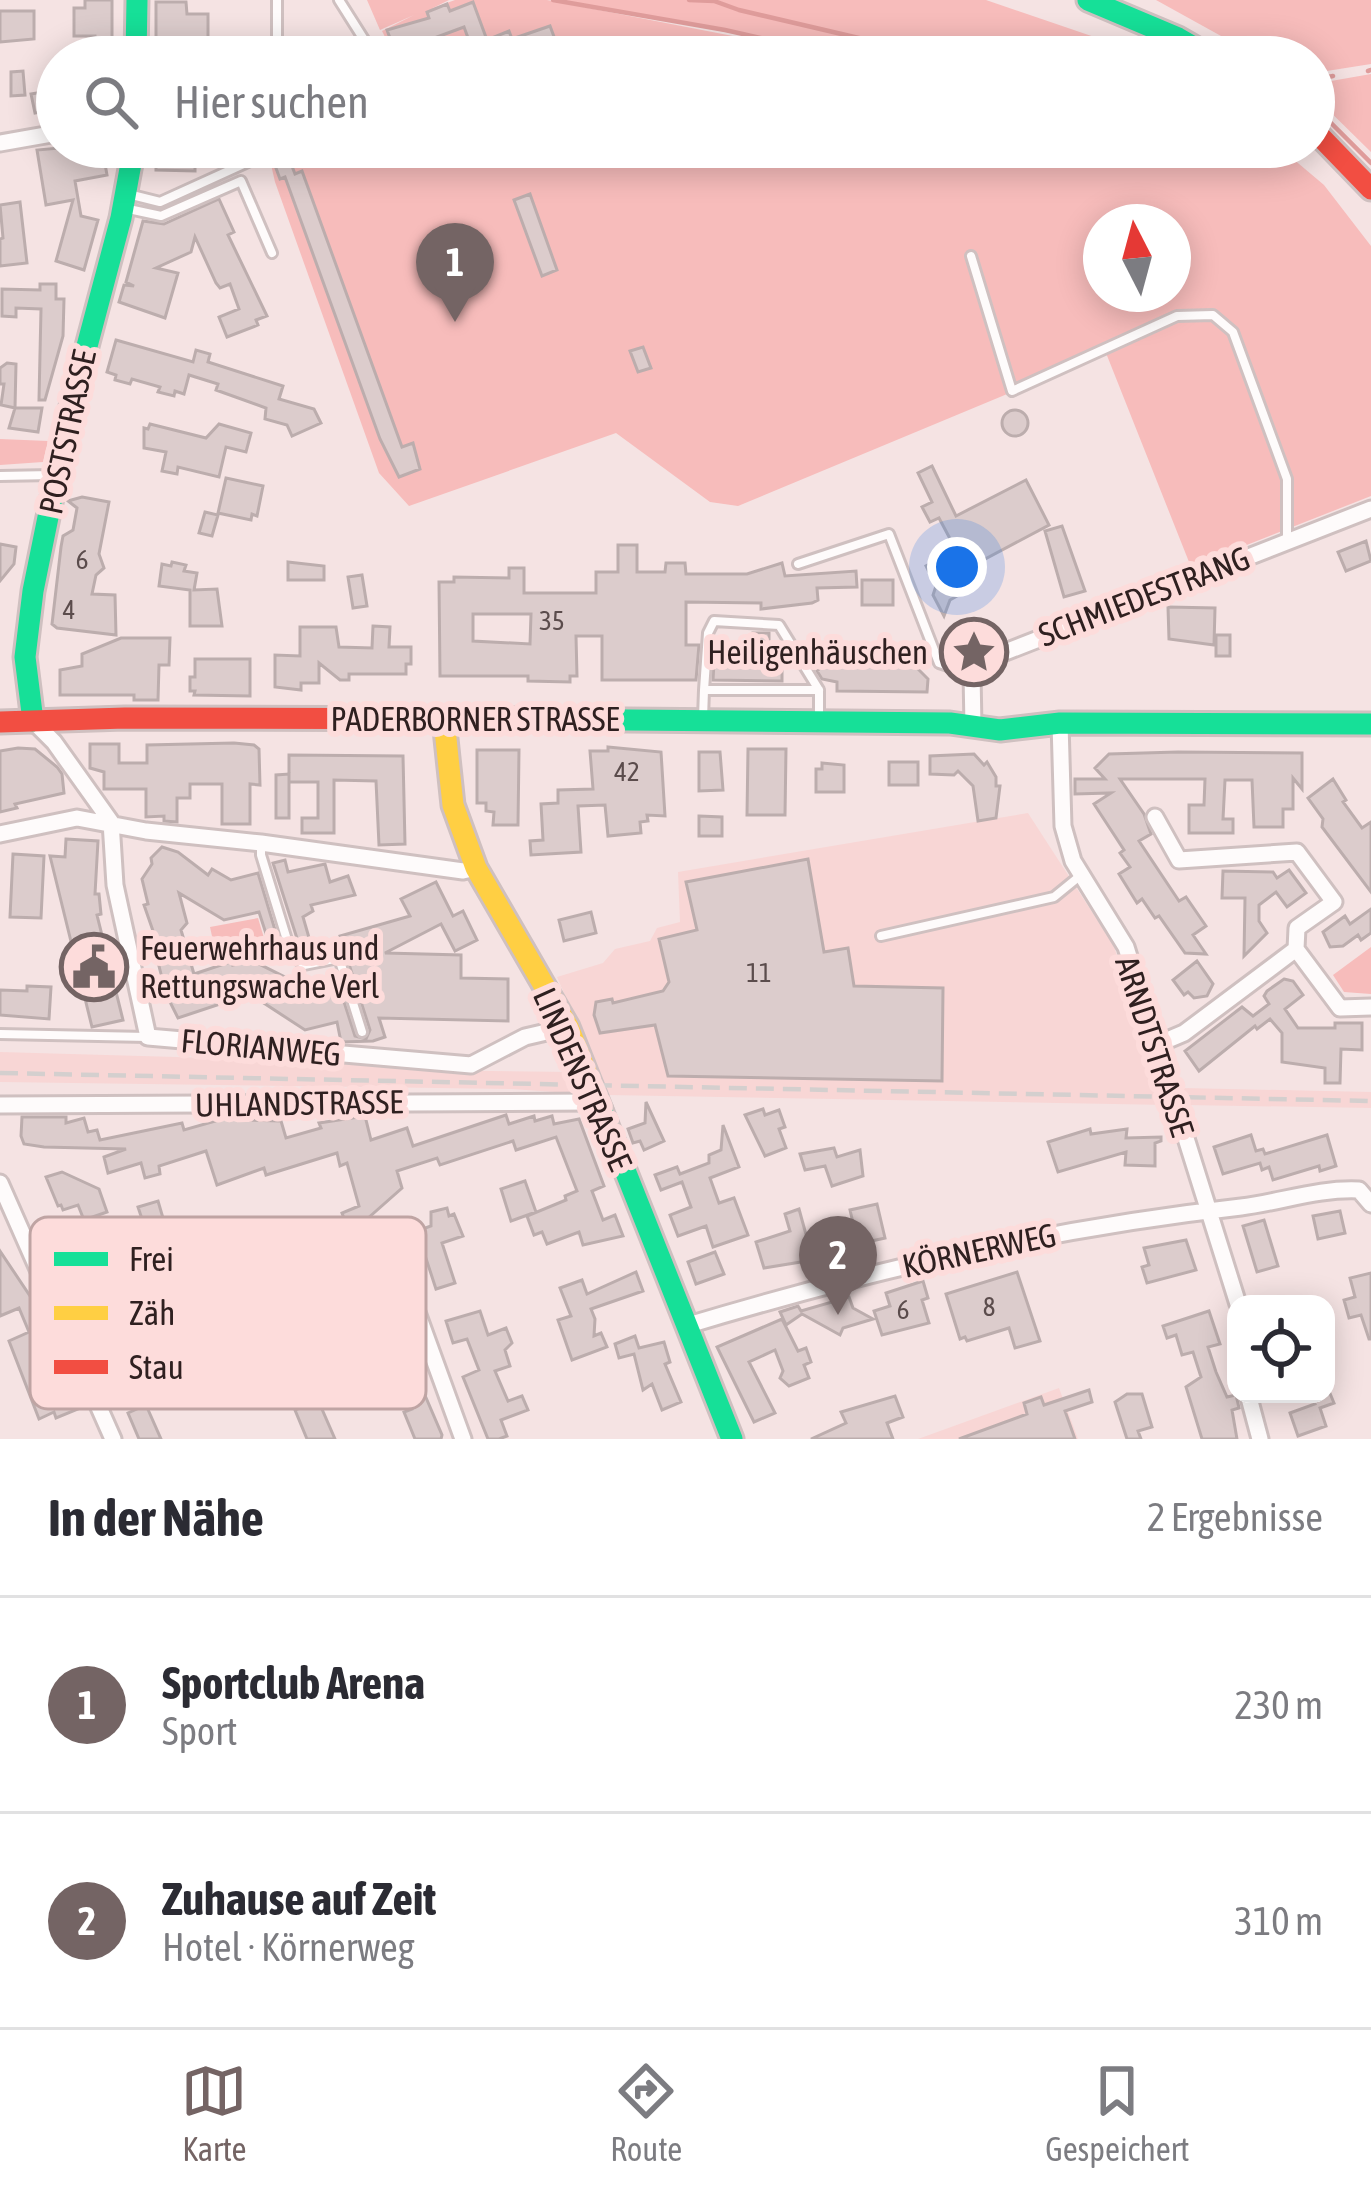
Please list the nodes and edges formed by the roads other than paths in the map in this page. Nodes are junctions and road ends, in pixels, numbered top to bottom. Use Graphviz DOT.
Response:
graph roads {
  1 [pos="137,0"];
  2 [pos="277,0"];
  3 [pos="340,0"];
  4 [pos="1088,0"];
  5 [pos="136,36"];
  6 [pos="277,36"];
  7 [pos="360,36"];
  8 [pos="1173,36"];
  9 [pos="36,137"];
  10 [pos="0,143"];
  11 [pos="1335,152"];
  12 [pos="130,168"];
  13 [pos="234,168"];
  14 [pos="1371,189"];
  15 [pos="124,201"];
  16 [pos="272,253"];
  17 [pos="971,256"];
  18 [pos="0,476"];
  19 [pos="56,476"];
  20 [pos="1371,509"];
  21 [pos="1287,540"];
  22 [pos="798,564"];
  23 [pos="972,673"];
  24 [pos="704,690"];
  25 [pos="818,690"];
  26 [pos="703,719"];
  27 [pos="444,720"];
  28 [pos="34,721"];
  29 [pos="819,721"];
  30 [pos="0,722"];
  31 [pos="966,723"];
  32 [pos="1054,723"];
  33 [pos="1371,724"];
  34 [pos="1155,817"];
  35 [pos="111,823"];
  36 [pos="0,834"];
  37 [pos="261,842"];
  38 [pos="476,868"];
  39 [pos="1082,874"];
  40 [pos="881,936"];
  41 [pos="1296,949"];
  42 [pos="1371,1007"];
  43 [pos="568,1027"];
  44 [pos="362,1032"];
  45 [pos="0,1034"];
  46 [pos="148,1037"];
  47 [pos="1158,1045"];
  48 [pos="598,1102"];
  49 [pos="0,1105"];
  50 [pos="0,1183"];
  51 [pos="1371,1204"];
  52 [pos="1207,1210"];
  53 [pos="30,1250"];
  54 [pos="1236,1295"];
  55 [pos="685,1326"];
  56 [pos="426,1337"];
  57 [pos="1250,1403"];
  58 [pos="100,1409"];
  59 [pos="113,1439"];
  60 [pos="463,1439"];
  61 [pos="732,1439"];
  62 [pos="1260,1439"];
  1 -- 5 [label="main road"];
  2 -- 6 [label="lane"];
  3 -- 7 [label="lane"];
  4 -- 8 [label="main road"];
  9 -- 10 [label="street"];
  11 -- 14 [label="main road"];
  12 -- 15 [label="main road, POSTSTRASSE"];
  13 -- 15 [label="lane"];
  15 -- 16 [label="lane"];
  15 -- 19 [label="main road, POSTSTRASSE"];
  17 -- 21 [label="lane"];
  18 -- 19 [label="lane"];
  19 -- 28 [label="main road, POSTSTRASSE"];
  20 -- 21 [label="street, SCHMIEDESTRANG"];
  21 -- 23 [label="street, SCHMIEDESTRANG"];
  22 -- 23 [label="lane"];
  23 -- 31 [label="street"];
  24 -- 25 [label="lane"];
  24 -- 25 [label="lane"];
  24 -- 26 [label="lane"];
  25 -- 29 [label="lane"];
  26 -- 27 [label="main road, PADERBORNER STRASSE"];
  26 -- 29 [label="main road, PADERBORNER STRASSE"];
  27 -- 28 [label="main road, PADERBORNER STRASSE"];
  27 -- 38 [label="main road, LINDENSTRASSE"];
  28 -- 30 [label="main road, PADERBORNER STRASSE"];
  28 -- 35 [label="street"];
  29 -- 31 [label="main road, PADERBORNER STRASSE"];
  31 -- 32 [label="main road, PADERBORNER STRASSE"];
  32 -- 33 [label="main road, PADERBORNER STRASSE"];
  32 -- 39 [label="street, ARNDTSTRASSE"];
  34 -- 41 [label="street"];
  35 -- 36 [label="street"];
  35 -- 37 [label="street"];
  35 -- 46 [label="street, FLORIANWEG"];
  37 -- 38 [label="street"];
  37 -- 44 [label="lane"];
  38 -- 43 [label="main road, LINDENSTRASSE"];
  39 -- 40 [label="lane"];
  39 -- 47 [label="street, ARNDTSTRASSE"];
  41 -- 42 [label="street"];
  41 -- 47 [label="street"];
  43 -- 46 [label="street, FLORIANWEG"];
  43 -- 48 [label="main road, LINDENSTRASSE"];
  45 -- 46 [label="lane"];
  47 -- 52 [label="street, ARNDTSTRASSE"];
  48 -- 49 [label="street, UHLANDSTRASSE"];
  48 -- 55 [label="main road, LINDENSTRASSE"];
  50 -- 53 [label="street"];
  51 -- 52 [label="street, KÖRNERWEG"];
  52 -- 54 [label="street, ARNDTSTRASSE"];
  52 -- 55 [label="street, KÖRNERWEG"];
  55 -- 61 [label="main road, LINDENSTRASSE"];
  56 -- 60 [label="street"];
  57 -- 62 [label="street"];
  58 -- 59 [label="street"];
}
